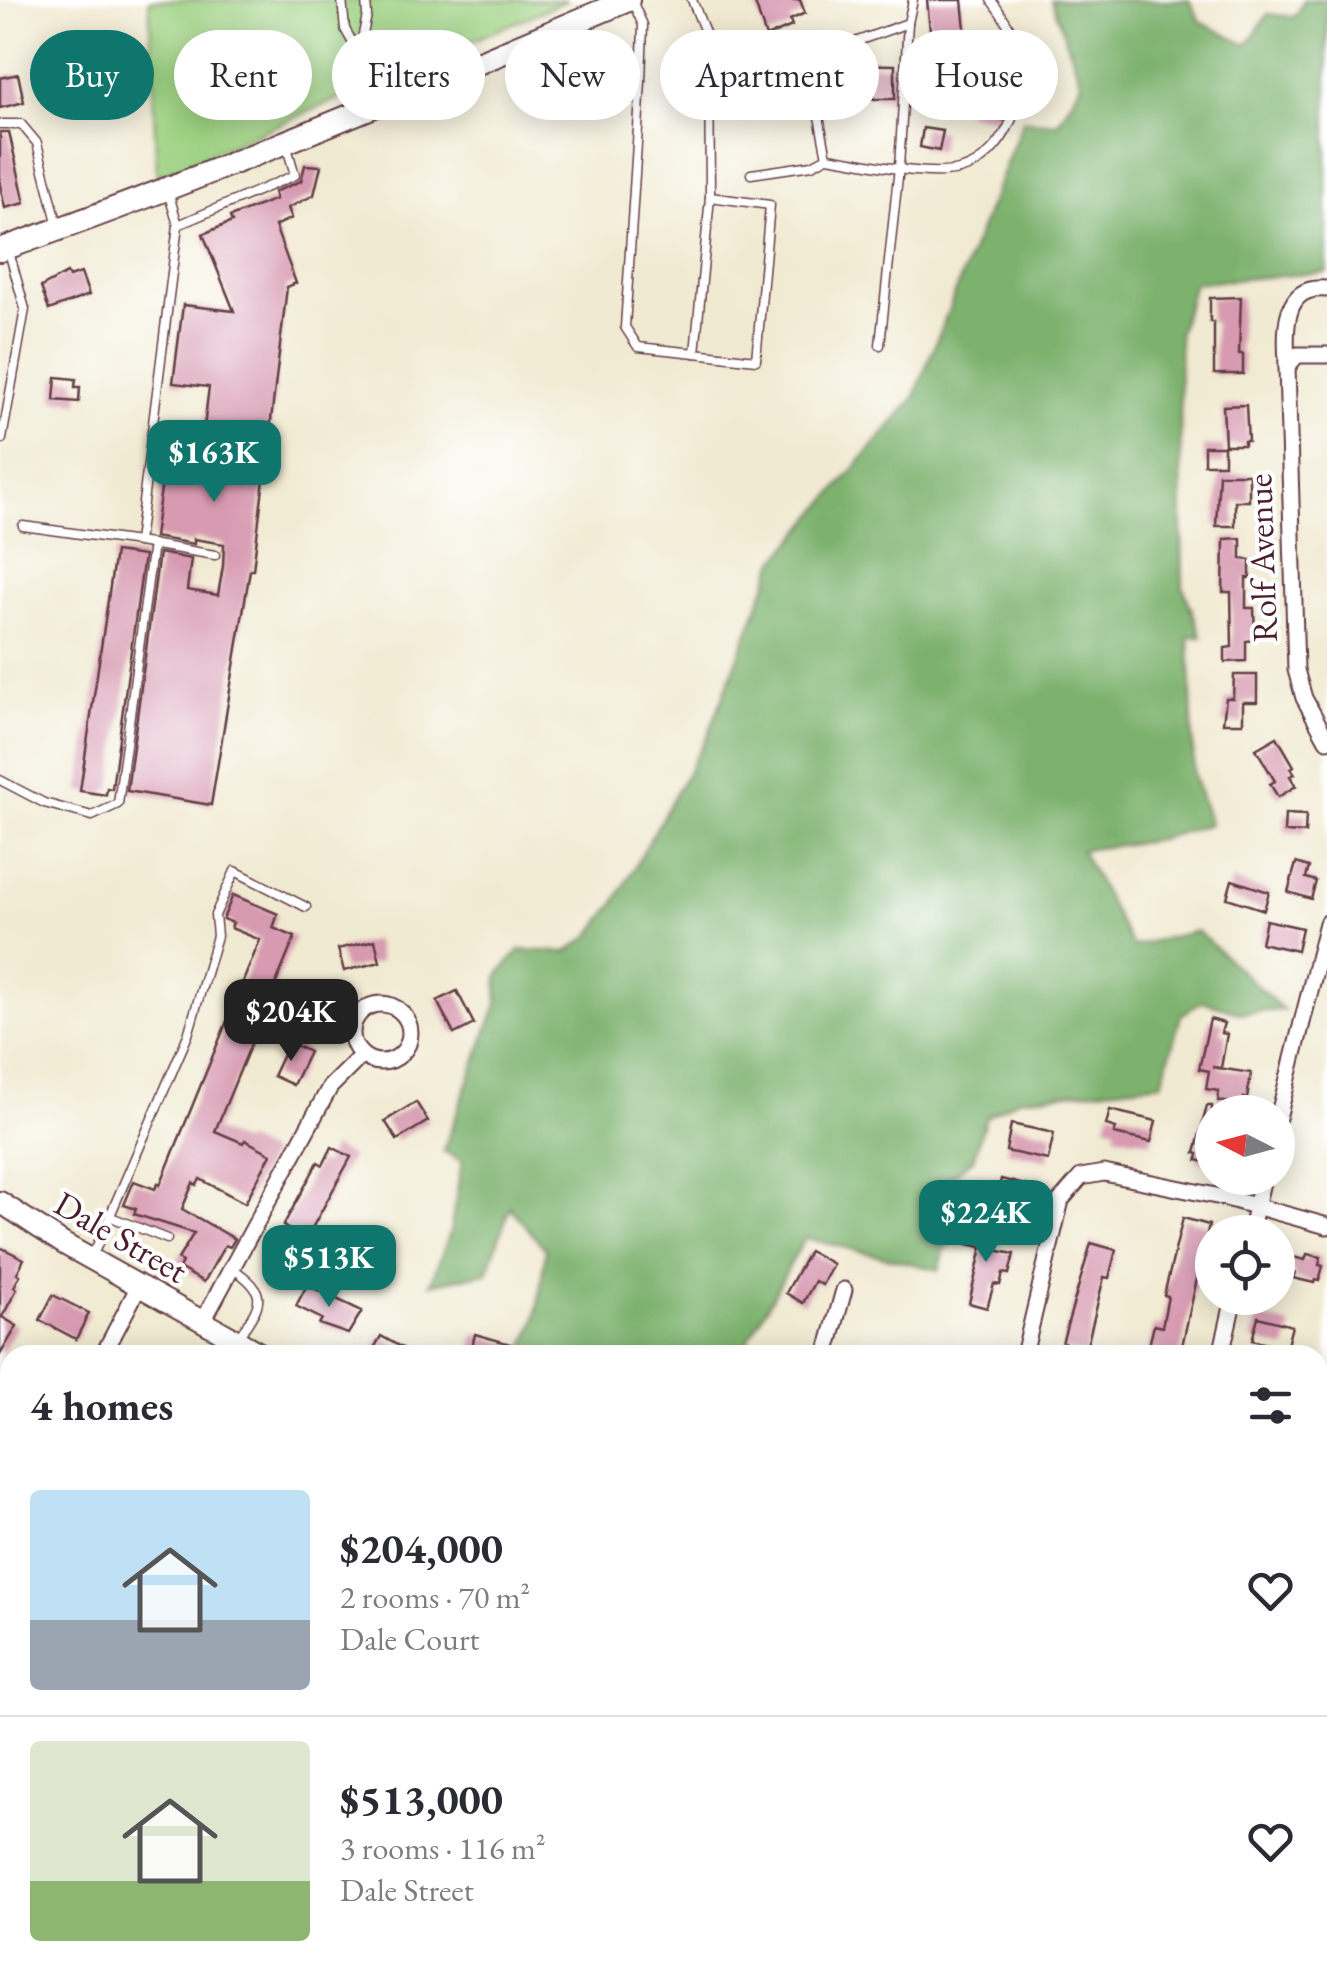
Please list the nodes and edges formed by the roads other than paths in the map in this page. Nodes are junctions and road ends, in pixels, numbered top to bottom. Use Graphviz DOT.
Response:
graph roads {
  1 [pos="342,0"];
  2 [pos="366,0"];
  3 [pos="692,0"];
  4 [pos="913,0"];
  5 [pos="991,0"];
  6 [pos="623,1"];
  7 [pos="908,23"];
  8 [pos="345,30"];
  9 [pos="364,30"];
  10 [pos="485,60"];
  11 [pos="341,120"];
  12 [pos="0,124"];
  13 [pos="286,142"];
  14 [pos="827,156"];
  15 [pos="900,168"];
  16 [pos="750,174"];
  17 [pos="168,190"];
  18 [pos="710,197"];
  19 [pos="178,225"];
  20 [pos="59,230"];
  21 [pos="4,249"];
  22 [pos="1327,289"];
  23 [pos="880,345"];
  24 [pos="695,353"];
  25 [pos="1327,355"];
  26 [pos="1286,367"];
  27 [pos="2,439"];
  28 [pos="23,526"];
  29 [pos="138,542"];
  30 [pos="153,544"];
  31 [pos="214,555"];
  32 [pos="1327,740"];
  33 [pos="0,780"];
  34 [pos="306,907"];
  35 [pos="1327,922"];
  36 [pos="362,1054"];
  37 [pos="1284,1095"];
  38 [pos="1259,1195"];
  39 [pos="0,1202"];
  40 [pos="1256,1206"];
  41 [pos="1254,1215"];
  42 [pos="111,1216"];
  43 [pos="1327,1226"];
  44 [pos="167,1239"];
  45 [pos="91,1259"];
  46 [pos="231,1268"];
  47 [pos="138,1286"];
  48 [pos="844,1290"];
  49 [pos="1230,1315"];
  50 [pos="202,1321"];
  51 [pos="237,1340"];
  52 [pos="109,1345"];
  53 [pos="246,1345"];
  54 [pos="829,1345"];
  55 [pos="1026,1345"];
  56 [pos="1222,1345"];
  1 -- 8 [label="lane"];
  2 -- 9 [label="lane"];
  3 -- 18 [label="lane"];
  4 -- 7 [label="lane"];
  5 -- 15 [label="lane"];
  6 -- 10 [label="main road"];
  6 -- 24 [label="lane"];
  7 -- 14 [label="lane"];
  7 -- 15 [label="lane"];
  11 -- 13 [label="main road"];
  12 -- 20 [label="lane"];
  13 -- 17 [label="main road"];
  13 -- 19 [label="lane"];
  14 -- 15 [label="lane"];
  14 -- 16 [label="lane"];
  15 -- 23 [label="lane"];
  17 -- 19 [label="lane"];
  17 -- 20 [label="main road"];
  18 -- 24 [label="lane"];
  18 -- 24 [label="lane"];
  19 -- 29 [label="lane"];
  20 -- 21 [label="main road"];
  21 -- 27 [label="lane"];
  22 -- 26 [label="street, Rolf Avenue"];
  25 -- 26 [label="street"];
  26 -- 32 [label="street, Rolf Avenue"];
  28 -- 29 [label="lane"];
  29 -- 30 [label="lane"];
  30 -- 31 [label="lane"];
  30 -- 33 [label="lane"];
  34 -- 42 [label="lane"];
  35 -- 37 [label="street"];
  36 -- 46 [label="street"];
  38 -- 40 [label="street"];
  39 -- 45 [label="street, Dale Street"];
  40 -- 41 [label="street"];
  40 -- 43 [label="street"];
  40 -- 55 [label="street"];
  42 -- 44 [label="lane"];
  42 -- 45 [label="lane"];
  45 -- 47 [label="street, Dale Street"];
  46 -- 50 [label="street"];
  46 -- 51 [label="lane"];
  47 -- 50 [label="street, Dale Street"];
  47 -- 52 [label="street"];
  48 -- 54 [label="street"];
  49 -- 56 [label="street"];
  50 -- 51 [label="street, Dale Street"];
  51 -- 53 [label="street, Dale Street"];
}
